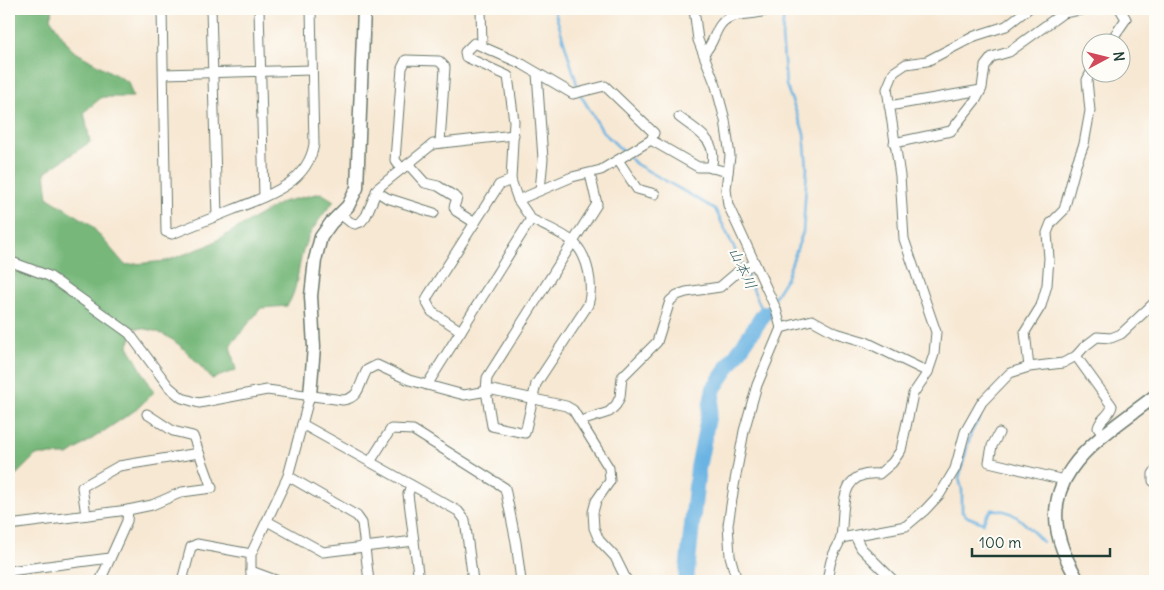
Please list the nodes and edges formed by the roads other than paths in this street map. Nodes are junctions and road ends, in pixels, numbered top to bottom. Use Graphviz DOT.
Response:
graph roads {
  1 [pos="162,9"];
  2 [pos="211,9"];
  3 [pos="259,9"];
  4 [pos="311,9"];
  5 [pos="364,9"];
  6 [pos="481,9"];
  7 [pos="694,9"];
  8 [pos="770,9"];
  9 [pos="1028,9"];
  10 [pos="1086,9"];
  11 [pos="1120,9"];
  12 [pos="1117,32"];
  13 [pos="482,46"];
  14 [pos="704,53"];
  15 [pos="312,70"];
  16 [pos="260,72"];
  17 [pos="213,73"];
  18 [pos="537,73"];
  19 [pos="164,74"];
  20 [pos="1087,82"];
  21 [pos="981,90"];
  22 [pos="889,106"];
  23 [pos="679,117"];
  24 [pos="514,135"];
  25 [pos="650,140"];
  26 [pos="894,142"];
  27 [pos="440,143"];
  28 [pos="625,155"];
  29 [pos="405,166"];
  30 [pos="712,168"];
  31 [pos="728,172"];
  32 [pos="590,174"];
  33 [pos="511,180"];
  34 [pos="540,190"];
  35 [pos="376,191"];
  36 [pos="656,194"];
  37 [pos="264,197"];
  38 [pos="518,200"];
  39 [pos="434,213"];
  40 [pos="340,214"];
  41 [pos="217,216"];
  42 [pos="531,219"];
  43 [pos="475,223"];
  44 [pos="573,242"];
  45 [pos="9,261"];
  46 [pos="755,264"];
  47 [pos="1155,302"];
  48 [pos="781,328"];
  49 [pos="461,331"];
  50 [pos="1076,356"];
  51 [pos="1029,368"];
  52 [pos="928,372"];
  53 [pos="427,385"];
  54 [pos="486,391"];
  55 [pos="310,395"];
  56 [pos="1155,396"];
  57 [pos="532,398"];
  58 [pos="147,414"];
  59 [pos="581,421"];
  60 [pos="302,424"];
  61 [pos="999,433"];
  62 [pos="1104,436"];
  63 [pos="199,453"];
  64 [pos="370,462"];
  65 [pos="1155,471"];
  66 [pos="288,476"];
  67 [pos="1064,480"];
  68 [pos="1155,481"];
  69 [pos="410,485"];
  70 [pos="128,510"];
  71 [pos="86,516"];
  72 [pos="267,521"];
  73 [pos="9,525"];
  74 [pos="855,536"];
  75 [pos="841,538"];
  76 [pos="414,541"];
  77 [pos="365,547"];
  78 [pos="251,554"];
  79 [pos="110,558"];
  80 [pos="9,571"];
  81 [pos="251,571"];
  82 [pos="100,581"];
  83 [pos="182,581"];
  84 [pos="251,581"];
  85 [pos="278,581"];
  86 [pos="369,581"];
  87 [pos="419,581"];
  88 [pos="473,581"];
  89 [pos="521,581"];
  90 [pos="627,581"];
  91 [pos="737,581"];
  92 [pos="828,581"];
  93 [pos="894,581"];
  94 [pos="1078,581"];
  1 -- 19 [label="street"];
  2 -- 17 [label="street"];
  3 -- 16 [label="street"];
  4 -- 15 [label="street"];
  5 -- 40 [label="street"];
  6 -- 13 [label="street"];
  7 -- 14 [label="street"];
  8 -- 14 [label="street"];
  9 -- 22 [label="street"];
  10 -- 21 [label="street"];
  11 -- 12 [label="street"];
  13 -- 18 [label="street"];
  13 -- 24 [label="street"];
  14 -- 31 [label="street"];
  15 -- 16 [label="street"];
  15 -- 37 [label="street"];
  16 -- 17 [label="street"];
  16 -- 37 [label="street"];
  17 -- 19 [label="street"];
  17 -- 41 [label="street"];
  18 -- 25 [label="street"];
  18 -- 34 [label="street"];
  19 -- 41 [label="street"];
  20 -- 51 [label="street"];
  21 -- 22 [label="street"];
  21 -- 26 [label="street"];
  22 -- 26 [label="street"];
  23 -- 30 [label="street"];
  24 -- 27 [label="street"];
  24 -- 33 [label="street"];
  25 -- 28 [label="street"];
  25 -- 30 [label="street"];
  26 -- 52 [label="street"];
  27 -- 29 [label="street"];
  27 -- 29 [label="street"];
  28 -- 32 [label="street"];
  28 -- 36 [label="street"];
  29 -- 35 [label="street"];
  29 -- 43 [label="street"];
  30 -- 31 [label="street"];
  31 -- 46 [label="street"];
  32 -- 34 [label="street"];
  32 -- 44 [label="street"];
  33 -- 38 [label="street"];
  33 -- 43 [label="street"];
  34 -- 38 [label="street"];
  35 -- 39 [label="street"];
  35 -- 40 [label="street"];
  37 -- 41 [label="street"];
  38 -- 42 [label="street"];
  40 -- 55 [label="street"];
  42 -- 44 [label="street"];
  42 -- 49 [label="street"];
  43 -- 49 [label="street"];
  44 -- 54 [label="street"];
  44 -- 57 [label="street"];
  45 -- 55 [label="street"];
  46 -- 48 [label="street"];
  46 -- 59 [label="street"];
  47 -- 50 [label="street"];
  48 -- 52 [label="street"];
  48 -- 91 [label="street"];
  49 -- 53 [label="street"];
  50 -- 51 [label="street"];
  50 -- 62 [label="street"];
  51 -- 74 [label="street"];
  52 -- 75 [label="street"];
  53 -- 54 [label="street"];
  53 -- 55 [label="street"];
  54 -- 57 [label="street"];
  54 -- 57 [label="street"];
  55 -- 60 [label="street"];
  56 -- 62 [label="street"];
  57 -- 59 [label="street"];
  58 -- 63 [label="street"];
  59 -- 90 [label="street"];
  60 -- 64 [label="street"];
  60 -- 66 [label="street"];
  61 -- 67 [label="street"];
  62 -- 67 [label="street"];
  63 -- 70 [label="street"];
  63 -- 71 [label="street"];
  64 -- 69 [label="street"];
  64 -- 89 [label="street"];
  65 -- 68 [label="street"];
  66 -- 72 [label="street"];
  66 -- 77 [label="street"];
  67 -- 94 [label="street"];
  69 -- 76 [label="street"];
  69 -- 88 [label="street"];
  70 -- 71 [label="street"];
  70 -- 79 [label="street"];
  71 -- 73 [label="street"];
  72 -- 77 [label="street"];
  72 -- 78 [label="street"];
  74 -- 75 [label="street"];
  74 -- 93 [label="street"];
  75 -- 92 [label="street"];
  76 -- 77 [label="street"];
  76 -- 87 [label="street"];
  77 -- 86 [label="street"];
  78 -- 81 [label="street"];
  78 -- 83 [label="street"];
  79 -- 80 [label="street"];
  79 -- 82 [label="street"];
  81 -- 84 [label="street"];
  81 -- 85 [label="street"];
}
